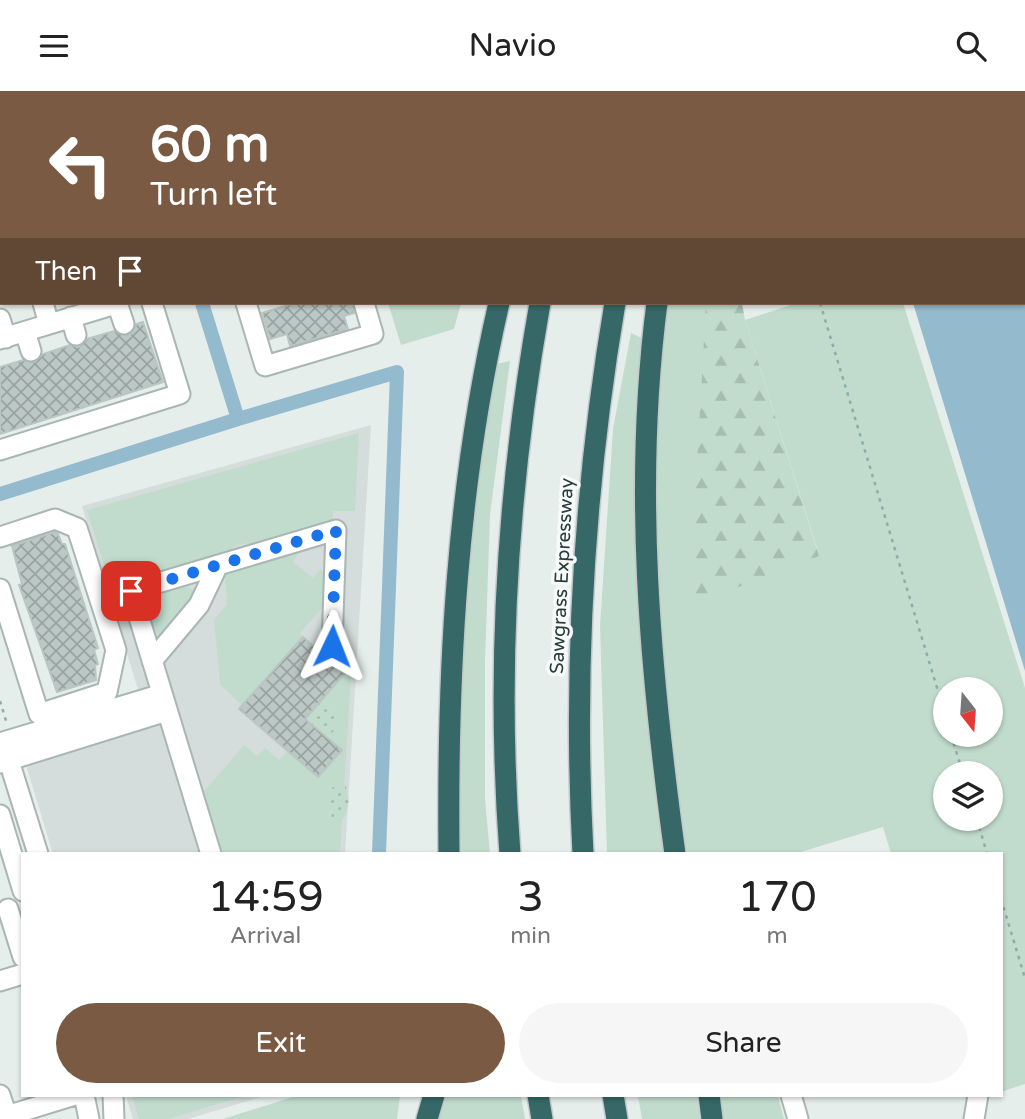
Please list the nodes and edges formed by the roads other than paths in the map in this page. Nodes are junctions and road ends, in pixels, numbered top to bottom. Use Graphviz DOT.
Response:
graph roads {
  1 [pos="43,305"];
  2 [pos="119,305"];
  3 [pos="153,305"];
  4 [pos="249,305"];
  5 [pos="365,305"];
  6 [pos="499,305"];
  7 [pos="540,305"];
  8 [pos="615,305"];
  9 [pos="657,305"];
  10 [pos="92,307"];
  11 [pos="48,324"];
  12 [pos="124,324"];
  13 [pos="8,332"];
  14 [pos="31,351"];
  15 [pos="0,450"];
  16 [pos="0,537"];
  17 [pos="218,565"];
  18 [pos="0,589"];
  19 [pos="332,646"];
  20 [pos="152,661"];
  21 [pos="164,702"];
  22 [pos="2,748"];
  23 [pos="0,815"];
  24 [pos="37,852"];
  25 [pos="210,852"];
  26 [pos="449,852"];
  27 [pos="510,852"];
  28 [pos="583,852"];
  29 [pos="675,852"];
  30 [pos="21,884"];
  31 [pos="10,908"];
  32 [pos="21,949"];
  33 [pos="21,975"];
  34 [pos="0,981"];
  35 [pos="0,1095"];
  36 [pos="68,1097"];
  37 [pos="84,1097"];
  38 [pos="113,1097"];
  39 [pos="433,1097"];
  40 [pos="538,1097"];
  41 [pos="613,1097"];
  42 [pos="709,1097"];
  43 [pos="792,1097"];
  44 [pos="978,1097"];
  45 [pos="3,1117"];
  46 [pos="89,1119"];
  47 [pos="114,1119"];
  48 [pos="427,1119"];
  49 [pos="542,1119"];
  50 [pos="617,1119"];
  51 [pos="712,1119"];
  52 [pos="798,1119"];
  53 [pos="974,1119"];
  1 -- 11 [label="street"];
  2 -- 12 [label="street"];
  3 -- 15 [label="street"];
  4 -- 5 [label="street"];
  6 -- 26 [label="highway"];
  7 -- 27 [label="highway"];
  8 -- 28 [label="highway, Sawgrass Expressway"];
  9 -- 29 [label="highway"];
  10 -- 11 [label="street"];
  11 -- 13 [label="street"];
  13 -- 14 [label="street"];
  16 -- 18 [label="street"];
  17 -- 19 [label="street"];
  17 -- 20 [label="street"];
  17 -- 20 [label="street"];
  20 -- 21 [label="street"];
  21 -- 22 [label="street"];
  21 -- 25 [label="street"];
  22 -- 24 [label="street"];
  23 -- 30 [label="street"];
  31 -- 32 [label="street"];
  33 -- 34 [label="street"];
  35 -- 45 [label="street"];
  36 -- 45 [label="street"];
  37 -- 46 [label="street"];
  38 -- 47 [label="street"];
  39 -- 48 [label="highway"];
  40 -- 49 [label="highway"];
  41 -- 50 [label="highway"];
  42 -- 51 [label="highway"];
  43 -- 52 [label="street"];
  44 -- 53 [label="street"];
}
